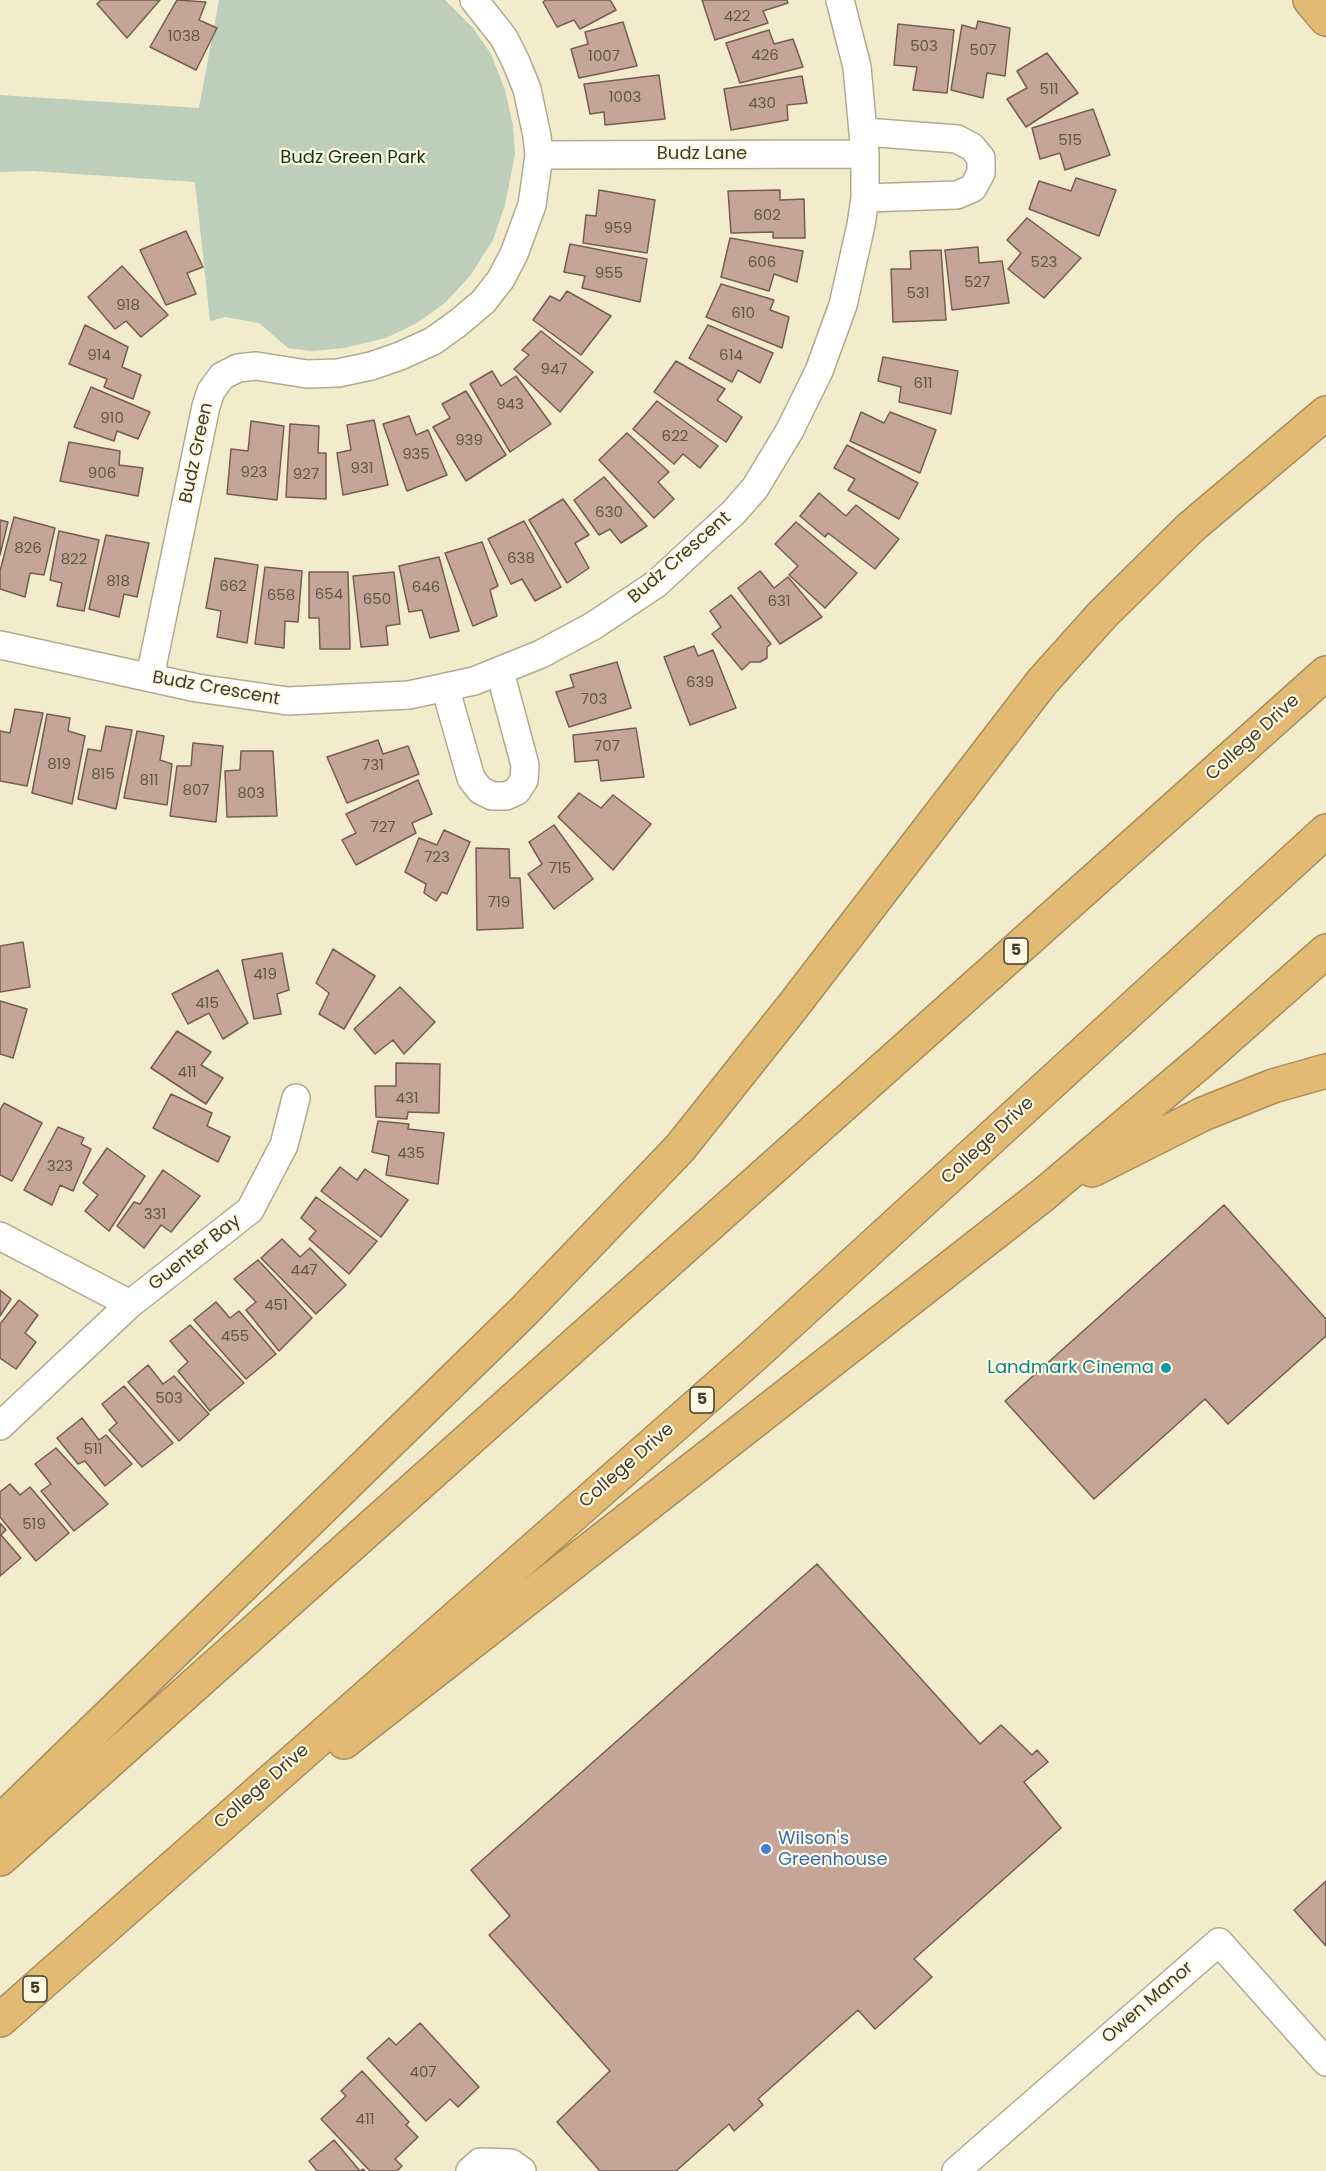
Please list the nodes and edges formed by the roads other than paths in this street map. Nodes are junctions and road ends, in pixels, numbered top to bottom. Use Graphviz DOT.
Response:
graph roads {
  1 [pos="474,0"];
  2 [pos="840,0"];
  3 [pos="1310,0"];
  4 [pos="1326,19"];
  5 [pos="865,143"];
  6 [pos="539,155"];
  7 [pos="865,198"];
  8 [pos="1326,403"];
  9 [pos="1326,413"];
  10 [pos="1292,440"];
  11 [pos="0,645"];
  12 [pos="500,672"];
  13 [pos="1326,673"];
  14 [pos="150,677"];
  15 [pos="446,687"];
  16 [pos="1326,831"];
  17 [pos="1326,951"];
  18 [pos="1326,1071"];
  19 [pos="296,1098"];
  20 [pos="1043,1195"];
  21 [pos="0,1236"];
  22 [pos="129,1304"];
  23 [pos="0,1426"];
  24 [pos="0,1821"];
  25 [pos="0,1859"];
  26 [pos="69,1958"];
  27 [pos="0,2020"];
  28 [pos="1326,2062"];
  29 [pos="470,2171"];
  30 [pos="522,2171"];
  31 [pos="956,2171"];
  1 -- 6 [label="street, Budz Green"];
  2 -- 5 [label="street, Budz Crescent"];
  3 -- 4 [label="highway"];
  5 -- 6 [label="street, Budz Lane"];
  5 -- 7 [label="street, Budz Crescent"];
  5 -- 7 [label="street, Budz Lane"];
  6 -- 14 [label="street, Budz Green"];
  7 -- 12 [label="street, Budz Crescent"];
  8 -- 10 [label="highway"];
  9 -- 10 [label="highway"];
  10 -- 24 [label="highway"];
  11 -- 14 [label="street, Budz Crescent"];
  12 -- 15 [label="street, Budz Crescent"];
  12 -- 15 [label="street"];
  13 -- 25 [label="highway, College Drive / 5"];
  14 -- 15 [label="street, Budz Crescent"];
  16 -- 26 [label="highway, College Drive / 5"];
  17 -- 20 [label="highway"];
  18 -- 20 [label="highway"];
  19 -- 22 [label="street, Guenter Bay"];
  20 -- 26 [label="highway"];
  21 -- 22 [label="street"];
  22 -- 23 [label="street, Guenter Bay"];
  26 -- 27 [label="highway, College Drive / 5"];
  28 -- 31 [label="street, Owen Manor"];
  29 -- 30 [label="street"];
}
